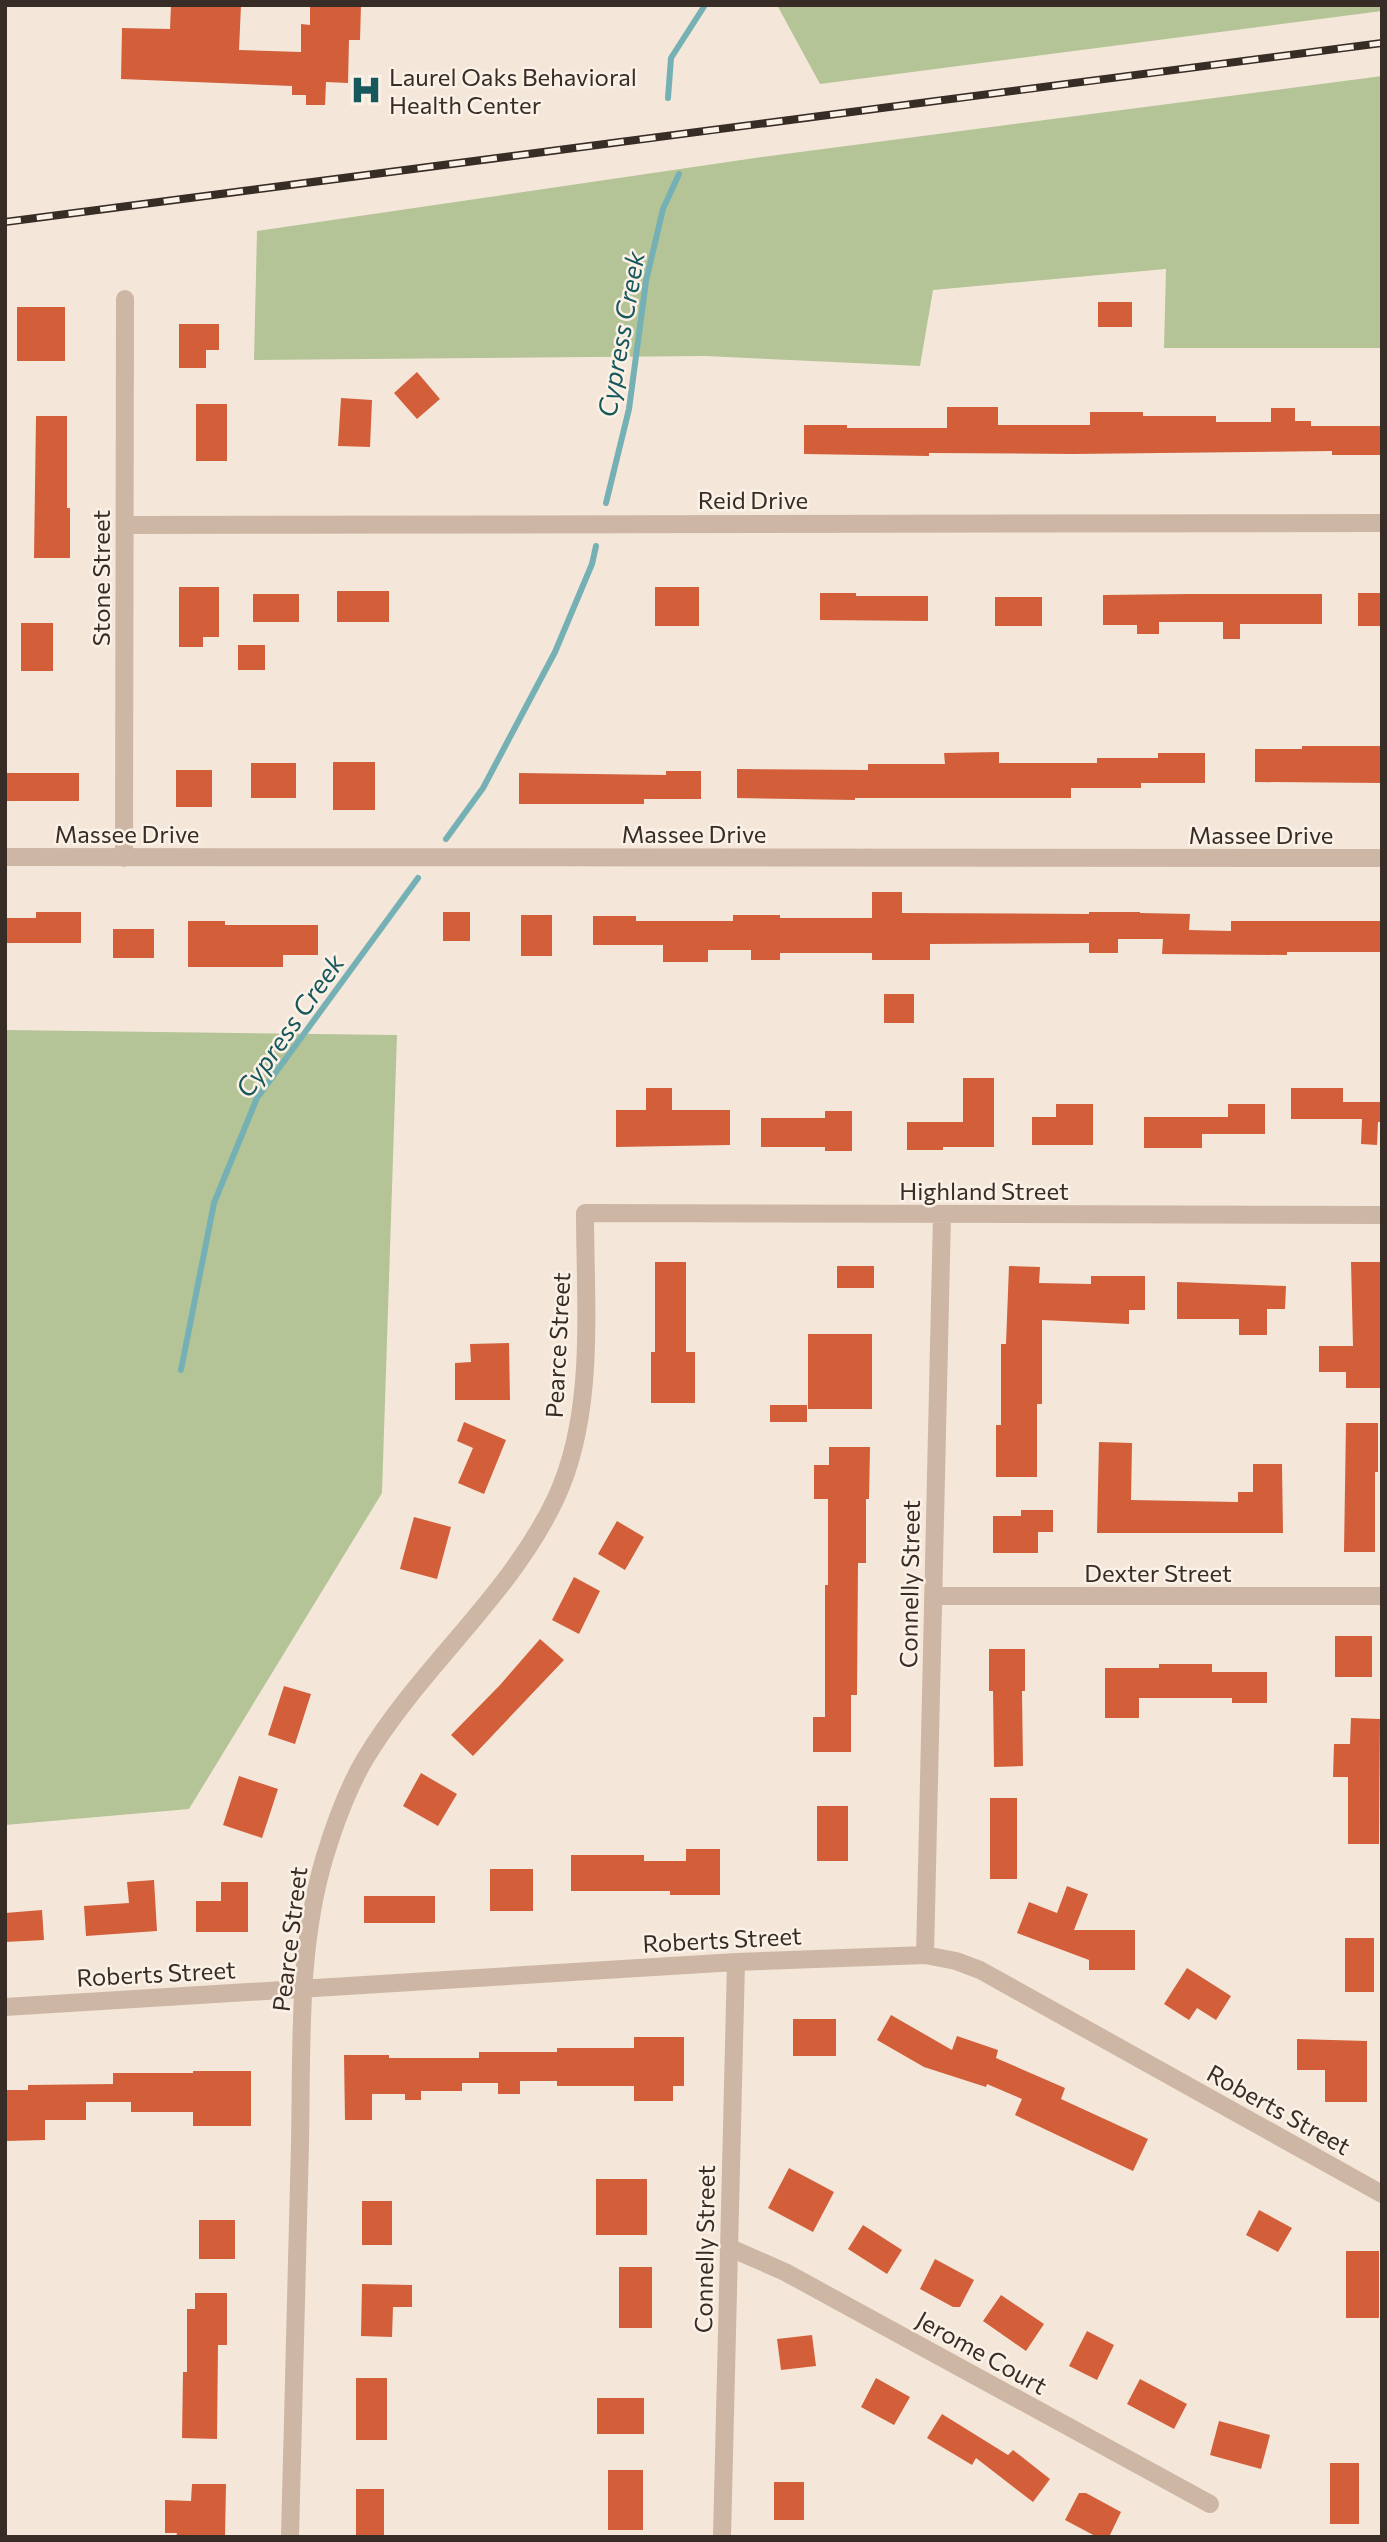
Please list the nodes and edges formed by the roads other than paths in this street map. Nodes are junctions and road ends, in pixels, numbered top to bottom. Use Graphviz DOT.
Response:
graph roads {
  1 [pos="125,299"];
  2 [pos="1382,523"];
  3 [pos="125,524"];
  4 [pos="5,857"];
  5 [pos="124,858"];
  6 [pos="1382,858"];
  7 [pos="586,1213"];
  8 [pos="1382,1214"];
  9 [pos="942,1215"];
  10 [pos="933,1596"];
  11 [pos="1382,1597"];
  12 [pos="925,1955"];
  13 [pos="736,1962"];
  14 [pos="303,1989"];
  15 [pos="5,2007"];
  16 [pos="1382,2194"];
  17 [pos="728,2247"];
  18 [pos="1210,2504"];
  19 [pos="290,2537"];
  20 [pos="722,2537"];
  1 -- 3 [label="street, Stone Street"];
  2 -- 3 [label="street, Reid Drive"];
  3 -- 5 [label="street, Stone Street"];
  4 -- 5 [label="street, Massee Drive"];
  5 -- 6 [label="street, Massee Drive"];
  7 -- 9 [label="street, Highland Street"];
  7 -- 14 [label="street, Pearce Street"];
  8 -- 9 [label="street, Highland Street"];
  9 -- 10 [label="street, Connelly Street"];
  10 -- 11 [label="street, Dexter Street"];
  10 -- 12 [label="street, Connelly Street"];
  12 -- 13 [label="street, Roberts Street"];
  12 -- 16 [label="street, Roberts Street"];
  13 -- 14 [label="street, Roberts Street"];
  13 -- 17 [label="street, Connelly Street"];
  14 -- 15 [label="street, Roberts Street"];
  14 -- 19 [label="street, Pearce Street"];
  17 -- 18 [label="street, Jerome Court"];
  17 -- 20 [label="street, Connelly Street"];
}
